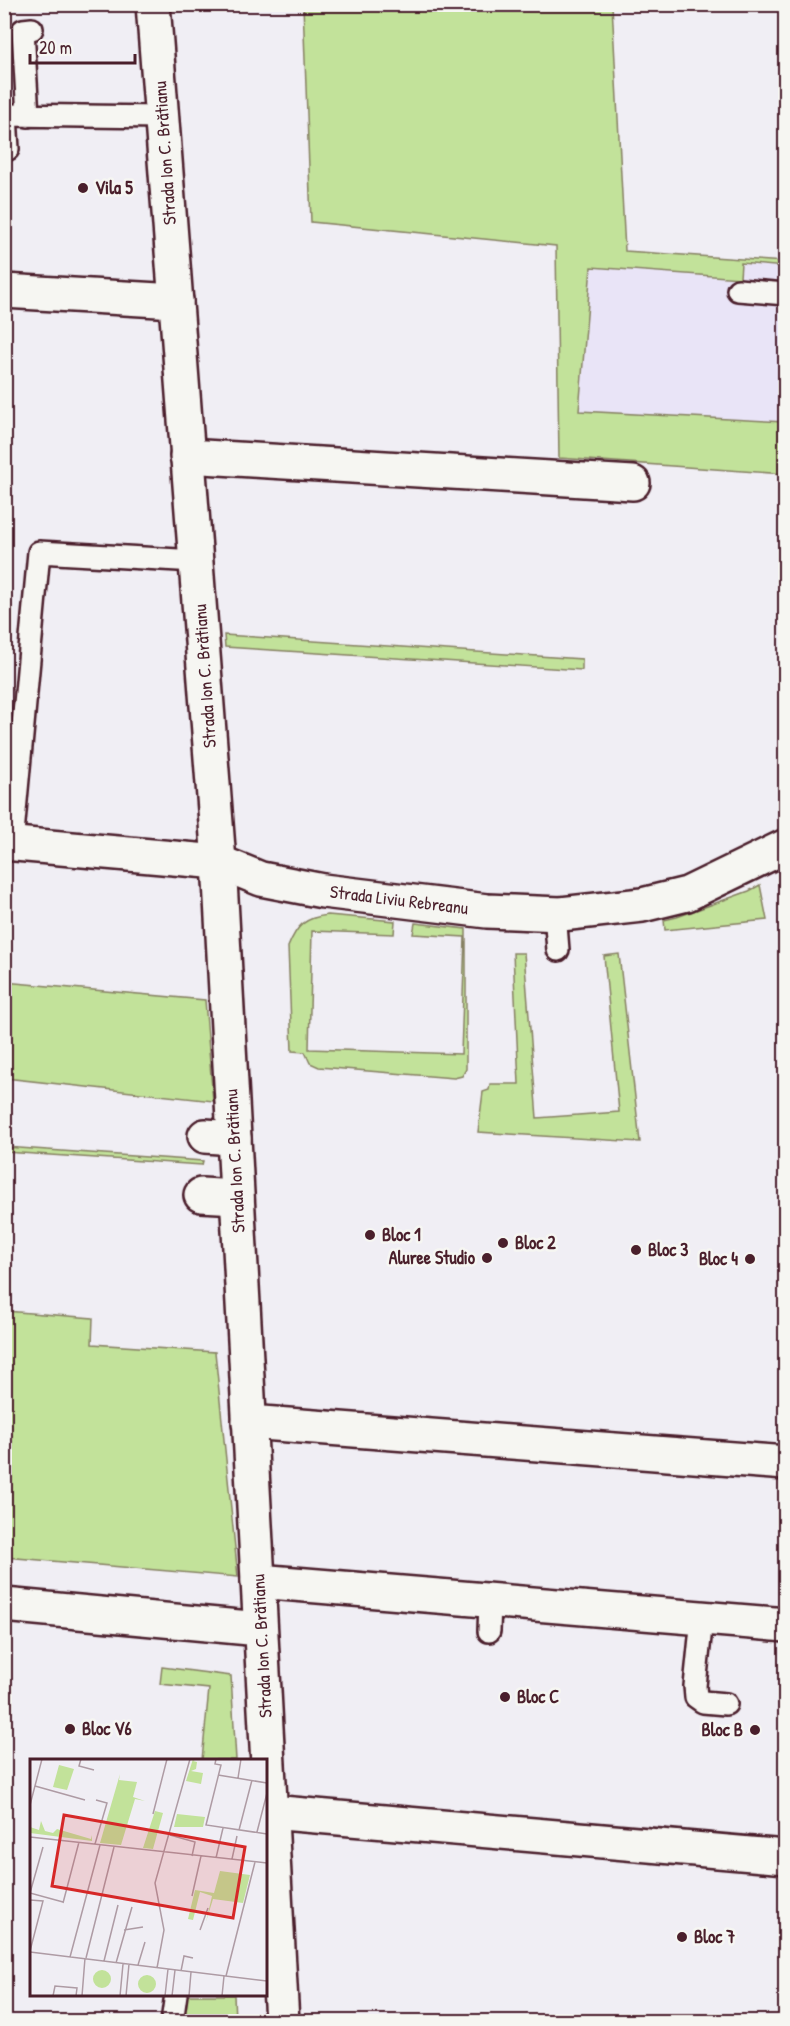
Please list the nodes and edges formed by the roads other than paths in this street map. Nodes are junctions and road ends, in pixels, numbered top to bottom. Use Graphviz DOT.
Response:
graph roads {
  1 [pos="153,4"];
  2 [pos="32,29"];
  3 [pos="5,115"];
  4 [pos="28,116"];
  5 [pos="162,117"];
  6 [pos="8,149"];
  7 [pos="738,290"];
  8 [pos="4,291"];
  9 [pos="786,294"];
  10 [pos="176,301"];
  11 [pos="187,456"];
  12 [pos="633,483"];
  13 [pos="196,561"];
  14 [pos="8,843"];
  15 [pos="786,846"];
  16 [pos="219,862"];
  17 [pos="555,913"];
  18 [pos="558,950"];
  19 [pos="201,1195"];
  20 [pos="237,1197"];
  21 [pos="249,1422"];
  22 [pos="786,1463"];
  23 [pos="258,1581"];
  24 [pos="4,1605"];
  25 [pos="702,1618"];
  26 [pos="786,1625"];
  27 [pos="260,1629"];
  28 [pos="726,1704"];
  29 [pos="270,1812"];
  30 [pos="786,1857"];
  31 [pos="176,1996"];
  32 [pos="172,2022"];
  33 [pos="282,2022"];
  1 -- 5 [label="street, Strada Ion C. Brătianu"];
  2 -- 4 [label="lane"];
  3 -- 4 [label="lane"];
  3 -- 6 [label="lane"];
  4 -- 5 [label="lane"];
  5 -- 10 [label="street, Strada Ion C. Brătianu"];
  7 -- 9 [label="lane"];
  8 -- 10 [label="street"];
  10 -- 11 [label="street, Strada Ion C. Brătianu"];
  11 -- 12 [label="street"];
  11 -- 13 [label="street, Strada Ion C. Brătianu"];
  13 -- 14 [label="lane"];
  13 -- 16 [label="street, Strada Ion C. Brătianu"];
  14 -- 16 [label="street, Strada Liviu Rebreanu"];
  15 -- 17 [label="street, Strada Liviu Rebreanu"];
  16 -- 17 [label="street, Strada Liviu Rebreanu"];
  16 -- 20 [label="street, Strada Ion C. Brătianu"];
  17 -- 18 [label="lane"];
  19 -- 20 [label="street"];
  20 -- 21 [label="street, Strada Ion C. Brătianu"];
  21 -- 22 [label="street"];
  21 -- 23 [label="street, Strada Ion C. Brătianu"];
  23 -- 25 [label="street"];
  23 -- 27 [label="street, Strada Ion C. Brătianu"];
  24 -- 27 [label="street"];
  25 -- 26 [label="street"];
  25 -- 28 [label="lane"];
  27 -- 29 [label="street, Strada Ion C. Brătianu"];
  29 -- 30 [label="street"];
  29 -- 33 [label="street, Strada Ion C. Brătianu"];
  31 -- 32 [label="lane"];
}
